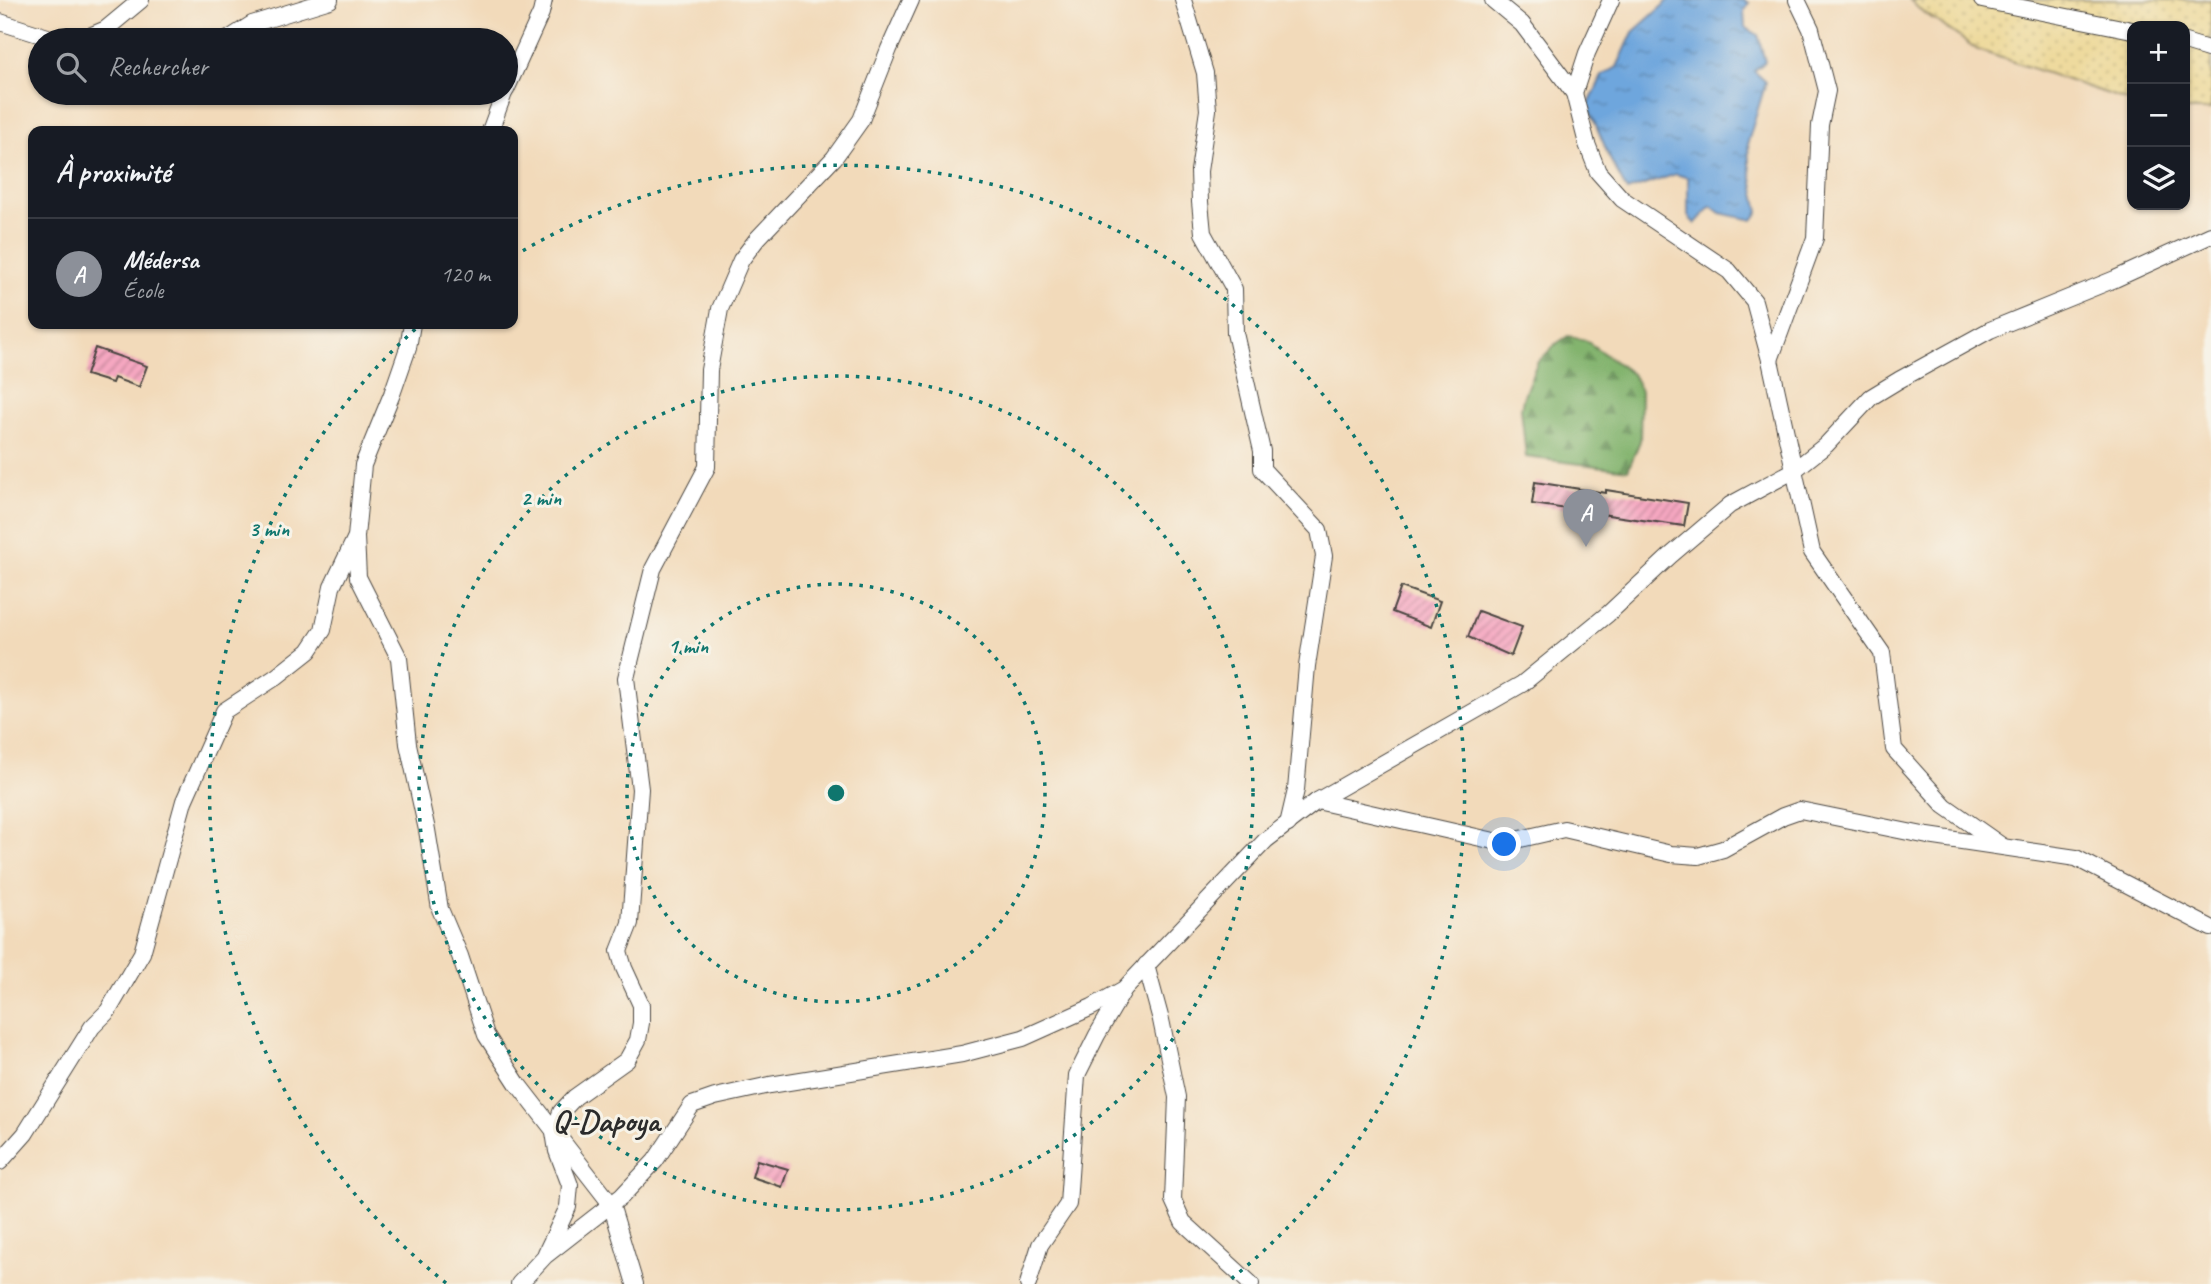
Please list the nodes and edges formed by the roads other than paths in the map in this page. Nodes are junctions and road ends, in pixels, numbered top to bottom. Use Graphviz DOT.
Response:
graph roads {
  1 [pos="141,0"];
  2 [pos="330,0"];
  3 [pos="544,0"];
  4 [pos="911,0"];
  5 [pos="1183,0"];
  6 [pos="1493,0"];
  7 [pos="1611,0"];
  8 [pos="1797,0"];
  9 [pos="1982,0"];
  10 [pos="0,22"];
  11 [pos="107,28"];
  12 [pos="246,28"];
  13 [pos="2127,29"];
  14 [pos="28,31"];
  15 [pos="2190,44"];
  16 [pos="2211,50"];
  17 [pos="518,63"];
  18 [pos="1574,93"];
  19 [pos="500,105"];
  20 [pos="492,126"];
  21 [pos="2211,235"];
  22 [pos="411,329"];
  23 [pos="1770,359"];
  24 [pos="1793,471"];
  25 [pos="356,537"];
  26 [pos="1317,801"];
  27 [pos="1288,824"];
  28 [pos="2003,846"];
  29 [pos="2211,928"];
  30 [pos="1146,965"];
  31 [pos="1124,989"];
  32 [pos="554,1132"];
  33 [pos="0,1162"];
  34 [pos="611,1204"];
  35 [pos="545,1256"];
  36 [pos="519,1284"];
  37 [pos="635,1284"];
  38 [pos="1028,1284"];
  39 [pos="1251,1284"];
  1 -- 11 [label="street"];
  2 -- 12 [label="street"];
  3 -- 17 [label="street"];
  4 -- 32 [label="street"];
  5 -- 27 [label="street"];
  6 -- 18 [label="street"];
  7 -- 18 [label="street"];
  8 -- 23 [label="street"];
  9 -- 13 [label="street"];
  10 -- 14 [label="street"];
  15 -- 16 [label="street"];
  18 -- 23 [label="street"];
  19 -- 20 [label="street"];
  21 -- 24 [label="street"];
  22 -- 25 [label="street"];
  23 -- 24 [label="street"];
  24 -- 26 [label="street"];
  24 -- 28 [label="street"];
  25 -- 32 [label="street"];
  25 -- 33 [label="street"];
  26 -- 27 [label="street"];
  26 -- 28 [label="street"];
  27 -- 30 [label="street"];
  28 -- 29 [label="street"];
  30 -- 31 [label="street"];
  30 -- 39 [label="street"];
  31 -- 34 [label="street"];
  31 -- 38 [label="street"];
  32 -- 34 [label="street"];
  32 -- 35 [label="street"];
  34 -- 35 [label="street"];
  34 -- 37 [label="street"];
  35 -- 36 [label="street"];
}
